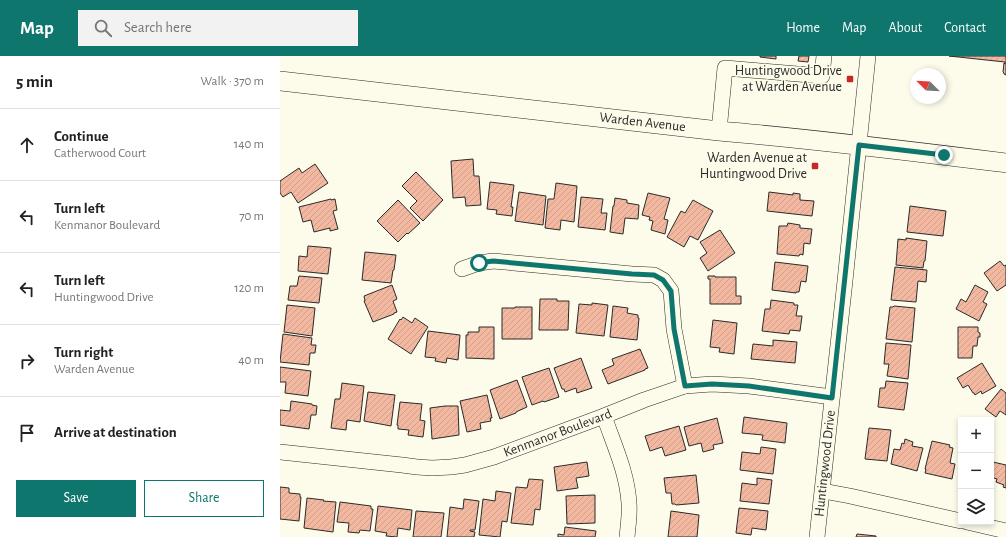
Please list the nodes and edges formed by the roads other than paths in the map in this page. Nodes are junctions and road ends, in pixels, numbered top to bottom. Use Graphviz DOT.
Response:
graph roads {
  1 [pos="824,56"];
  2 [pos="868,56"];
  3 [pos="280,81"];
  4 [pos="719,131"];
  5 [pos="859,145"];
  6 [pos="1006,163"];
  7 [pos="462,269"];
  8 [pos="685,386"];
  9 [pos="832,398"];
  10 [pos="604,416"];
  11 [pos="280,452"];
  12 [pos="823,491"];
  13 [pos="958,520"];
  14 [pos="980,525"];
  15 [pos="1006,531"];
  16 [pos="627,537"];
  17 [pos="817,537"];
  1 -- 4 [label="street"];
  2 -- 5 [label="street, Huntingwood Drive"];
  3 -- 4 [label="main road, Warden Avenue"];
  4 -- 5 [label="main road, Warden Avenue"];
  5 -- 6 [label="main road, Warden Avenue"];
  5 -- 9 [label="street, Huntingwood Drive"];
  7 -- 8 [label="street"];
  8 -- 9 [label="street, Kenmanor Boulevard"];
  8 -- 10 [label="street, Kenmanor Boulevard"];
  9 -- 12 [label="street, Huntingwood Drive"];
  10 -- 11 [label="street, Kenmanor Boulevard"];
  10 -- 16 [label="street"];
  12 -- 13 [label="street"];
  12 -- 17 [label="street, Huntingwood Drive"];
  14 -- 15 [label="street"];
}
